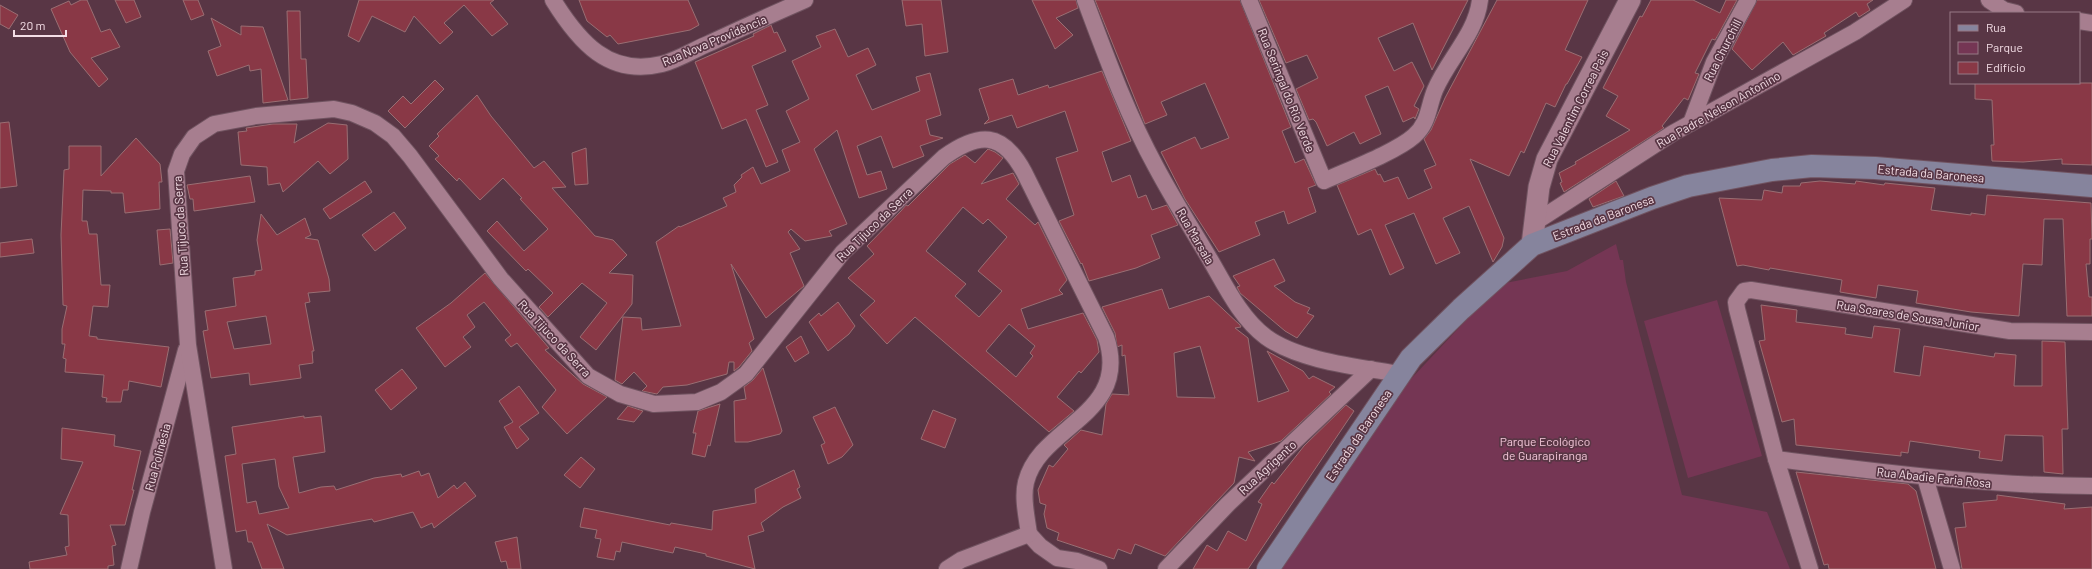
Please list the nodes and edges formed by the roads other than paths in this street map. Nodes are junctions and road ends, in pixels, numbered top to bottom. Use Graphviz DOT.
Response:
graph roads {
  1 [pos="553,0"];
  2 [pos="805,0"];
  3 [pos="1085,0"];
  4 [pos="1250,0"];
  5 [pos="1480,0"];
  6 [pos="1630,0"];
  7 [pos="1748,0"];
  8 [pos="1904,0"];
  9 [pos="1988,0"];
  10 [pos="2012,12"];
  11 [pos="2080,21"];
  12 [pos="2092,23"];
  13 [pos="1691,123"];
  14 [pos="2092,186"];
  15 [pos="1534,223"];
  16 [pos="1532,245"];
  17 [pos="2092,332"];
  18 [pos="188,345"];
  19 [pos="1371,369"];
  20 [pos="1399,374"];
  21 [pos="1776,459"];
  22 [pos="1925,478"];
  23 [pos="2092,486"];
  24 [pos="1029,534"];
  25 [pos="1057,564"];
  26 [pos="129,569"];
  27 [pos="224,569"];
  28 [pos="947,569"];
  29 [pos="1099,569"];
  30 [pos="1166,569"];
  31 [pos="1268,569"];
  32 [pos="1810,569"];
  33 [pos="1952,569"];
  1 -- 2 [label="street, Rua Nova Providência"];
  3 -- 19 [label="street, Rua Marsala"];
  4 -- 5 [label="street, Rua Seringal do Rio Verde"];
  6 -- 15 [label="street, Rua Valentim Correa Pais"];
  7 -- 13 [label="street, Rua Churchill"];
  8 -- 13 [label="street, Rua Padre Nelson Antonino"];
  9 -- 10 [label="street"];
  11 -- 12 [label="street"];
  13 -- 15 [label="street, Rua Padre Nelson Antonino"];
  14 -- 16 [label="main road, Estrada da Baronesa"];
  15 -- 16 [label="street, Rua Valentim Correa Pais"];
  16 -- 20 [label="main road, Estrada da Baronesa"];
  17 -- 21 [label="street, Rua Soares de Sousa Junior"];
  18 -- 24 [label="street, Rua Tijuco da Serra"];
  18 -- 26 [label="street, Rua Polinésia"];
  18 -- 27 [label="street, Rua Tijuco da Serra"];
  19 -- 20 [label="street, Rua Marsala"];
  19 -- 30 [label="street, Rua Agrigento"];
  20 -- 31 [label="main road, Estrada da Baronesa"];
  21 -- 22 [label="street, Rua Abadie Faria Rosa"];
  21 -- 32 [label="street"];
  22 -- 23 [label="street, Rua Abadie Faria Rosa"];
  22 -- 33 [label="street"];
  24 -- 25 [label="street"];
  24 -- 28 [label="street"];
  25 -- 29 [label="street"];
}
